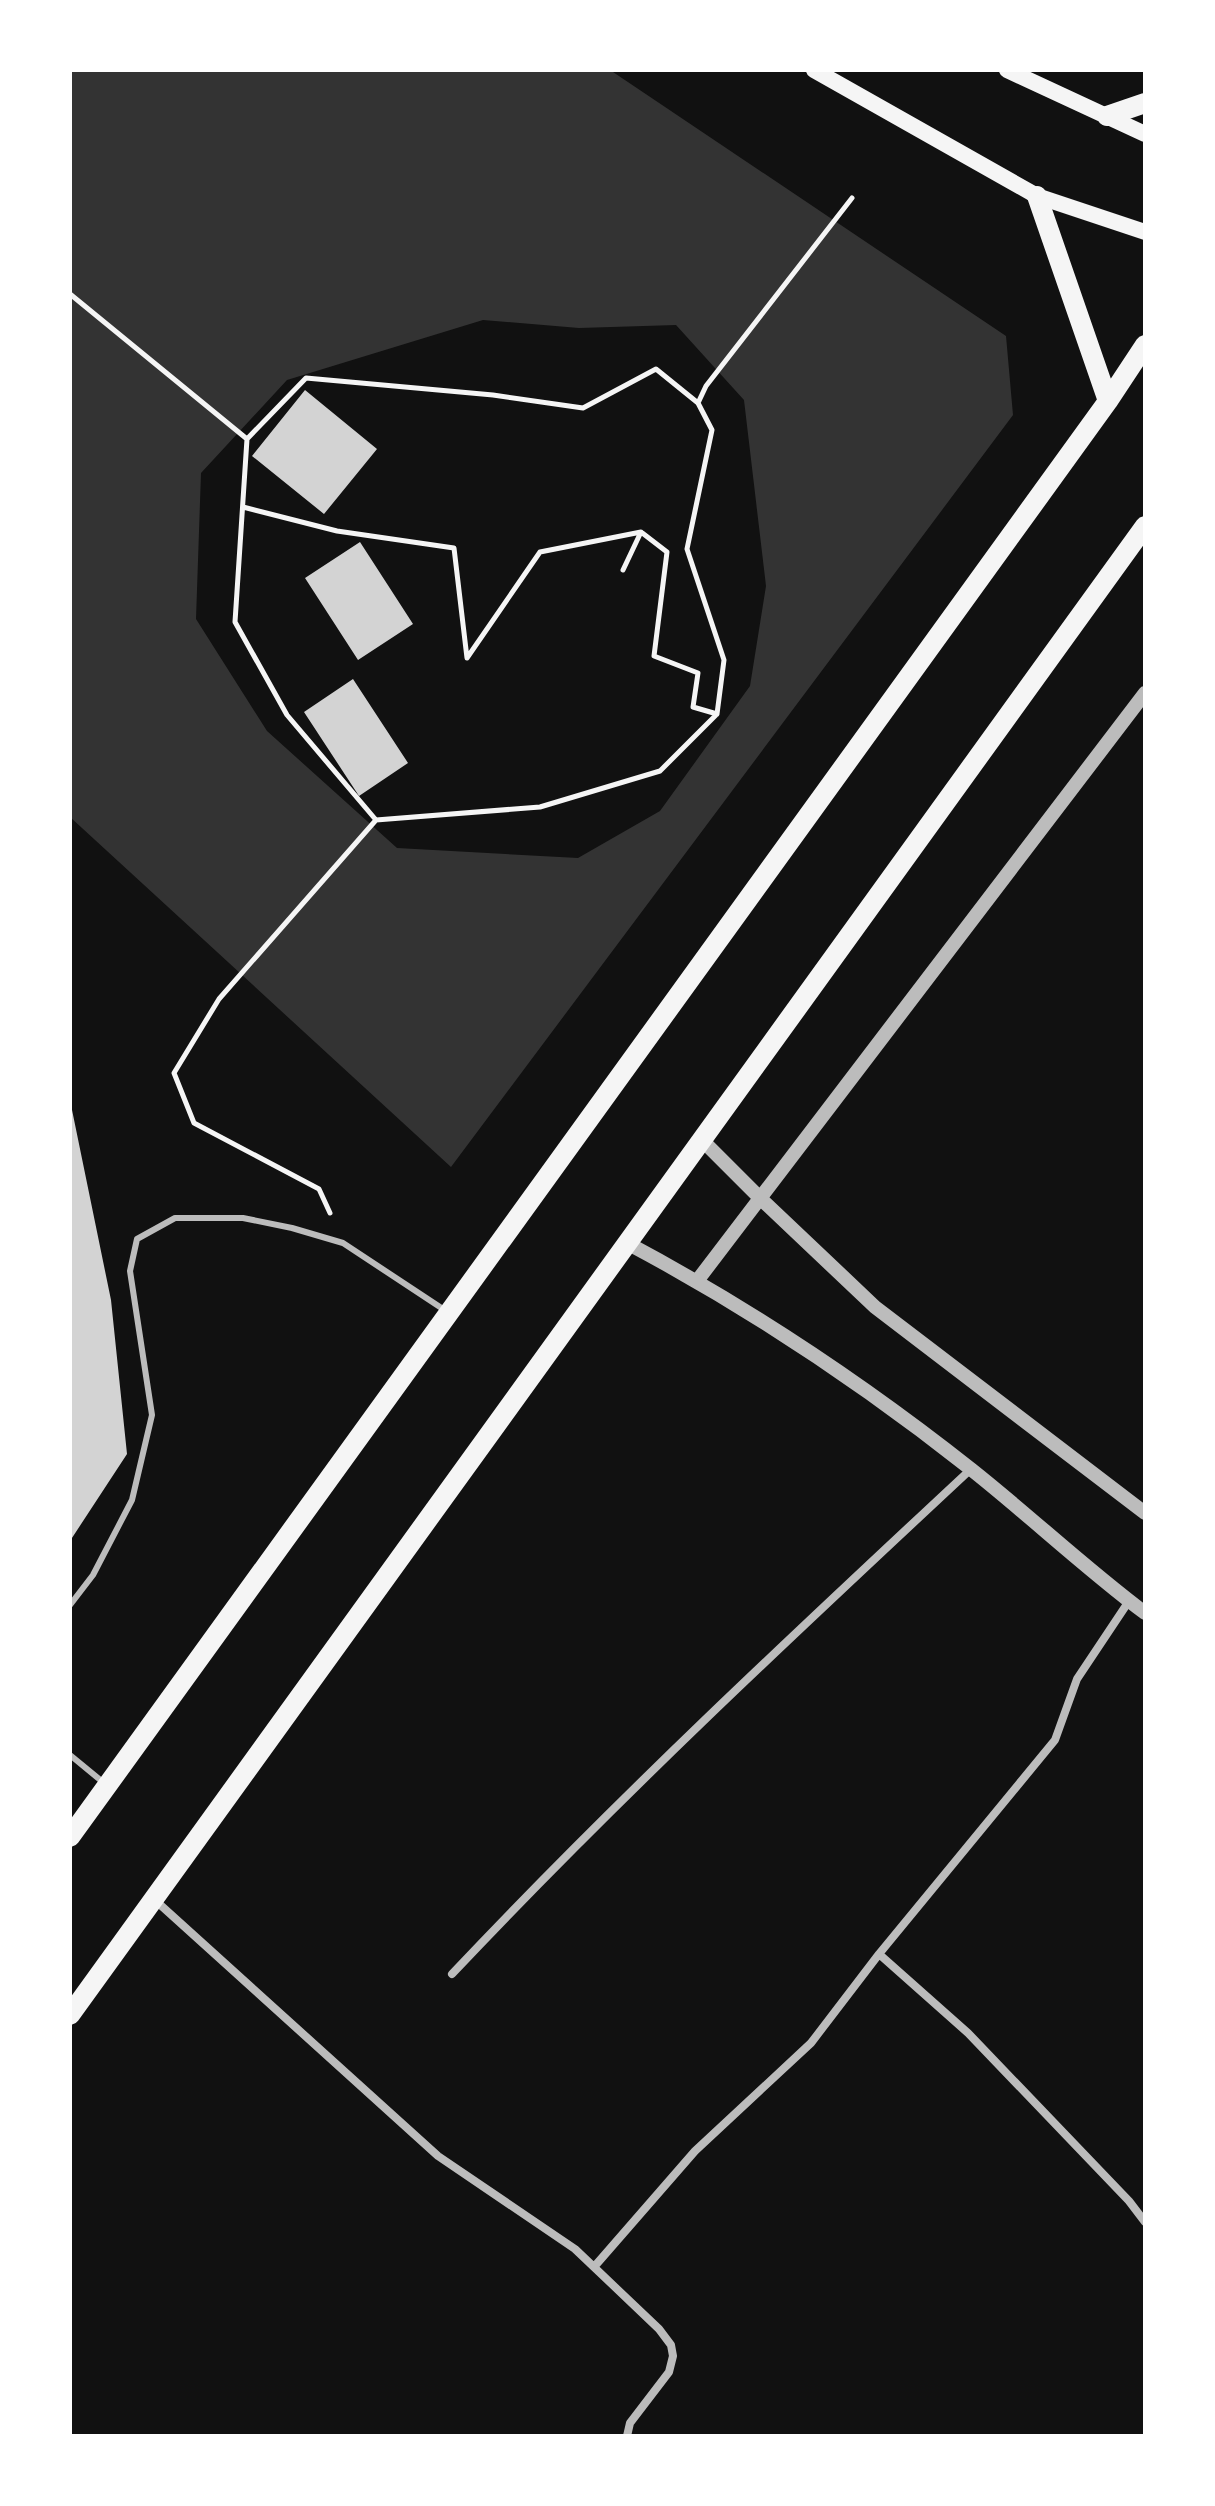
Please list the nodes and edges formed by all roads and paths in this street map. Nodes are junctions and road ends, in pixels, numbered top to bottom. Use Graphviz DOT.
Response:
graph roads {
  1 [pos="814,70"];
  2 [pos="1007,70"];
  3 [pos="1145,103"];
  4 [pos="1107,116"];
  5 [pos="1145,134"];
  6 [pos="1037,196"];
  7 [pos="852,198"];
  8 [pos="1145,232"];
  9 [pos="70,294"];
  10 [pos="1145,345"];
  11 [pos="1108,401"];
  12 [pos="698,403"];
  13 [pos="247,439"];
  14 [pos="243,507"];
  15 [pos="1145,526"];
  16 [pos="641,532"];
  17 [pos="623,570"];
  18 [pos="1145,693"];
  19 [pos="717,714"];
  20 [pos="376,820"];
  21 [pos="702,1140"];
  22 [pos="759,1197"];
  23 [pos="343,1243"];
  24 [pos="627,1243"];
  25 [pos="697,1281"];
  26 [pos="449,1313"];
  27 [pos="971,1469"];
  28 [pos="1145,1513"];
  29 [pos="1129,1601"];
  30 [pos="70,1605"];
  31 [pos="1145,1613"];
  32 [pos="70,1755"];
  33 [pos="107,1785"];
  34 [pos="70,1837"];
  35 [pos="154,1899"];
  36 [pos="879,1954"];
  37 [pos="452,1974"];
  38 [pos="70,2015"];
  39 [pos="1145,2222"];
  40 [pos="594,2267"];
  41 [pos="627,2436"];
  1 -- 6 [label="main road"];
  2 -- 4 [label="main road"];
  3 -- 4 [label="main road"];
  4 -- 5 [label="main road"];
  6 -- 8 [label="main road"];
  6 -- 11 [label="main road"];
  7 -- 12 [label="path"];
  9 -- 13 [label="path"];
  10 -- 11 [label="main road"];
  11 -- 26 [label="main road"];
  12 -- 13 [label="path"];
  12 -- 19 [label="path"];
  13 -- 14 [label="path"];
  14 -- 16 [label="path"];
  14 -- 20 [label="path"];
  15 -- 21 [label="main road"];
  16 -- 17 [label="path"];
  16 -- 19 [label="path"];
  18 -- 22 [label="street"];
  19 -- 20 [label="path"];
  20 -- 23 [label="path"];
  21 -- 22 [label="street"];
  21 -- 24 [label="main road"];
  22 -- 25 [label="street"];
  22 -- 28 [label="street"];
  23 -- 26 [label="lane"];
  23 -- 30 [label="lane"];
  24 -- 25 [label="street"];
  24 -- 35 [label="main road"];
  25 -- 27 [label="street"];
  26 -- 33 [label="main road"];
  27 -- 29 [label="street"];
  27 -- 37 [label="street"];
  29 -- 31 [label="street"];
  29 -- 36 [label="street"];
  32 -- 33 [label="lane"];
  33 -- 34 [label="main road"];
  35 -- 38 [label="main road"];
  35 -- 40 [label="street"];
  36 -- 39 [label="street"];
  36 -- 40 [label="street"];
  40 -- 41 [label="street"];
}
